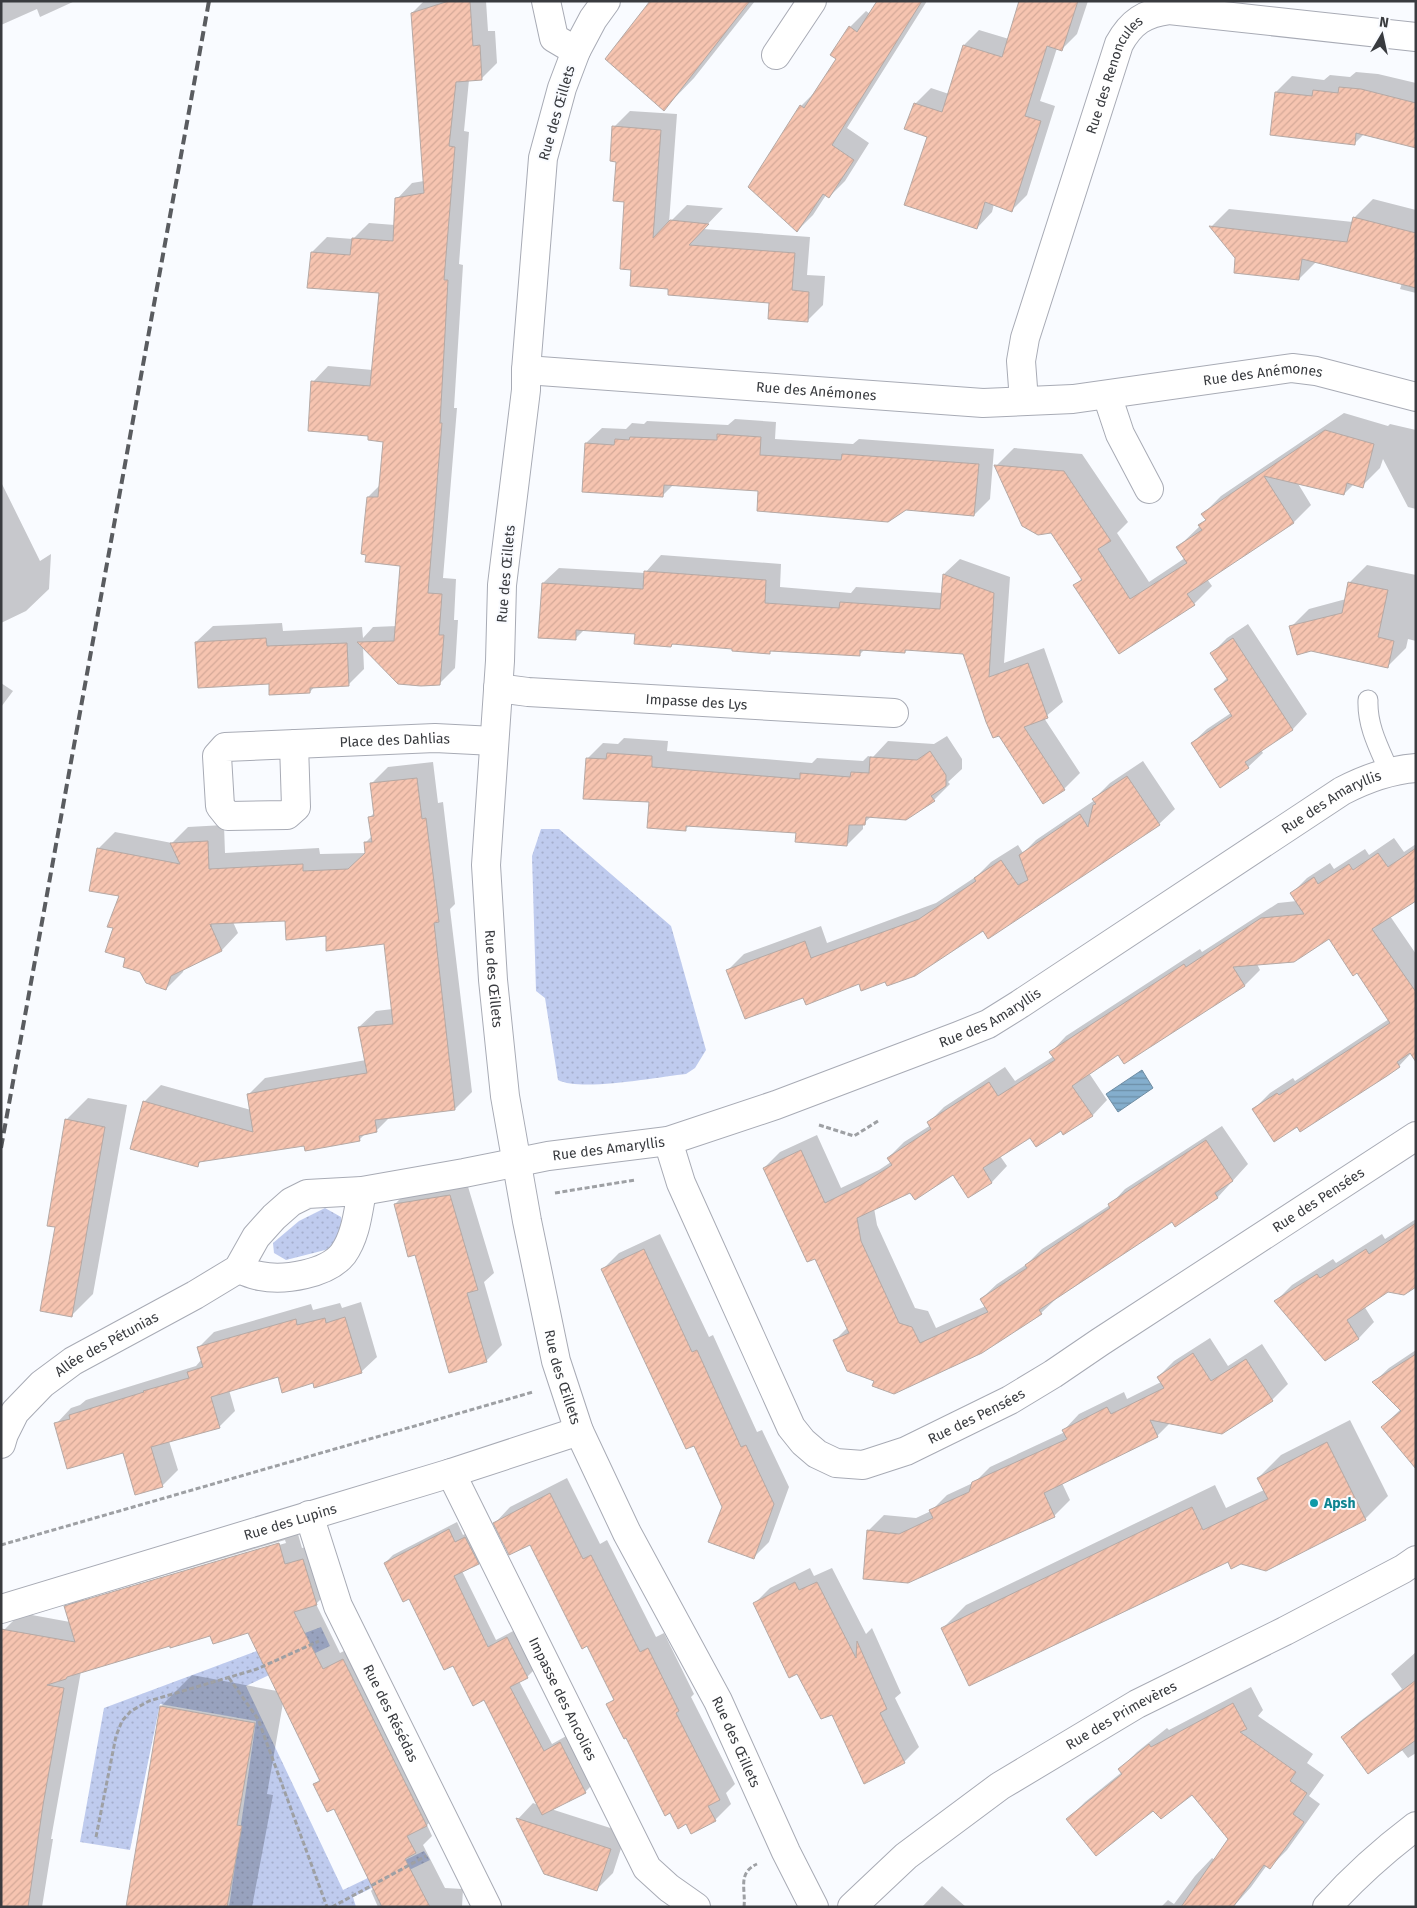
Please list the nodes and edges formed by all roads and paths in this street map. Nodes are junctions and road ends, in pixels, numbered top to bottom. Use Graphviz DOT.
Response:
graph roads {
  1 [pos="546,1"];
  2 [pos="606,1"];
  3 [pos="812,1"];
  4 [pos="1416,37"];
  5 [pos="576,51"];
  6 [pos="776,55"];
  7 [pos="526,370"];
  8 [pos="1107,395"];
  9 [pos="1416,397"];
  10 [pos="1024,401"];
  11 [pos="1148,489"];
  12 [pos="498,688"];
  13 [pos="1368,700"];
  14 [pos="894,713"];
  15 [pos="494,741"];
  16 [pos="294,744"];
  17 [pos="1416,768"];
  18 [pos="1389,771"];
  19 [pos="878,1121"];
  20 [pos="812,1122"];
  21 [pos="1416,1136"];
  22 [pos="668,1142"];
  23 [pos="518,1161"];
  24 [pos="639,1180"];
  25 [pos="362,1190"];
  26 [pos="552,1194"];
  27 [pos="238,1269"];
  28 [pos="534,1392"];
  29 [pos="578,1431"];
  30 [pos="1,1444"];
  31 [pos="451,1473"];
  32 [pos="309,1515"];
  33 [pos="1,1545"];
  34 [pos="1416,1560"];
  35 [pos="1,1609"];
  36 [pos="326,1639"];
  37 [pos="230,1678"];
  38 [pos="1416,1826"];
  39 [pos="96,1837"];
  40 [pos="433,1852"];
  41 [pos="764,1861"];
  42 [pos="327,1907"];
  43 [pos="332,1907"];
  44 [pos="487,1907"];
  45 [pos="696,1907"];
  46 [pos="744,1907"];
  47 [pos="814,1907"];
  48 [pos="852,1907"];
  49 [pos="1327,1907"];
  1 -- 5 [label="street"];
  2 -- 5 [label="street, Rue des Œillets"];
  3 -- 6 [label="street"];
  4 -- 10 [label="street, Rue des Renoncules"];
  5 -- 7 [label="street, Rue des Œillets"];
  7 -- 10 [label="street, Rue des Anémones"];
  7 -- 12 [label="street, Rue des Œillets"];
  8 -- 9 [label="street, Rue des Anémones"];
  8 -- 10 [label="street, Rue des Anémones"];
  8 -- 11 [label="street"];
  12 -- 14 [label="street, Impasse des Lys"];
  12 -- 15 [label="street, Rue des Œillets"];
  13 -- 18 [label="lane"];
  15 -- 16 [label="street, Place des Dahlias"];
  15 -- 23 [label="street, Rue des Œillets"];
  17 -- 18 [label="street, Rue des Amaryllis"];
  18 -- 22 [label="street, Rue des Amaryllis"];
  19 -- 20 [label="path"];
  21 -- 22 [label="street, Rue des Pensées"];
  22 -- 23 [label="street, Rue des Amaryllis"];
  23 -- 25 [label="street, Allée des Pétunias"];
  23 -- 29 [label="street, Rue des Œillets"];
  24 -- 26 [label="path"];
  25 -- 27 [label="street, Allée des Pétunias"];
  25 -- 27 [label="street"];
  27 -- 30 [label="street, Allée des Pétunias"];
  28 -- 33 [label="path"];
  29 -- 31 [label="street, Rue des Lupins"];
  29 -- 47 [label="street, Rue des Œillets"];
  31 -- 32 [label="street, Rue des Lupins"];
  31 -- 45 [label="street, Impasse des Ancolies"];
  32 -- 35 [label="street, Rue des Lupins"];
  32 -- 44 [label="street, Rue des Résédas"];
  34 -- 48 [label="street, Rue des Primevères"];
  36 -- 37 [label="path"];
  37 -- 39 [label="path"];
  37 -- 42 [label="path"];
  38 -- 49 [label="street"];
  40 -- 43 [label="path"];
  41 -- 46 [label="path"];
}
